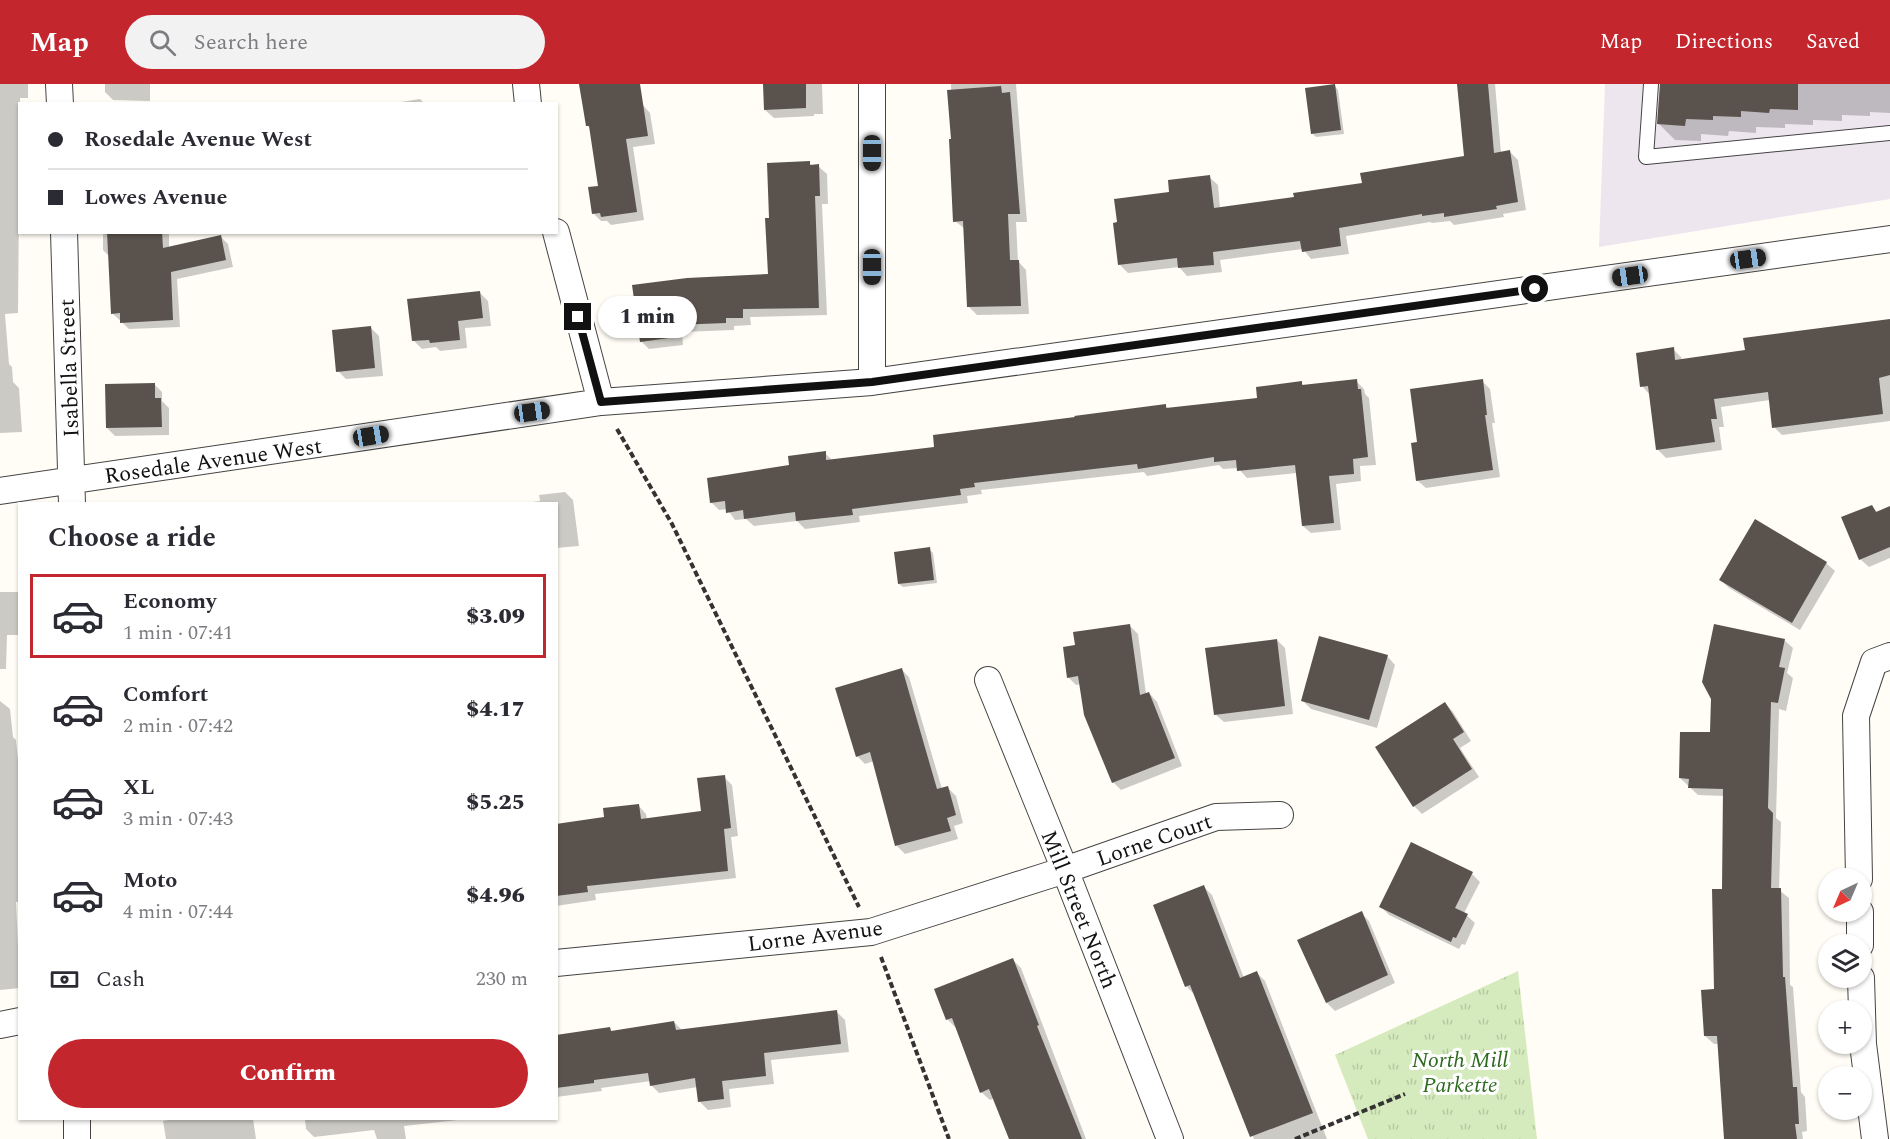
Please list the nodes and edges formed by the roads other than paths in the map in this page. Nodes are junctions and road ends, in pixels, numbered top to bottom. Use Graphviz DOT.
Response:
graph roads {
  1 [pos="59,84"];
  2 [pos="526,84"];
  3 [pos="872,84"];
  4 [pos="1651,84"];
  5 [pos="60,102"];
  6 [pos="528,102"];
  7 [pos="1890,133"];
  8 [pos="64,234"];
  9 [pos="557,234"];
  10 [pos="1890,239"];
  11 [pos="872,382"];
  12 [pos="601,402"];
  13 [pos="0,491"];
  14 [pos="72,492"];
  15 [pos="1890,656"];
  16 [pos="988,680"];
  17 [pos="1280,815"];
  18 [pos="1859,868"];
  19 [pos="1065,870"];
  20 [pos="558,963"];
  21 [pos="1861,988"];
  22 [pos="18,1021"];
  23 [pos="0,1025"];
  24 [pos="77,1120"];
  25 [pos="77,1139"];
  26 [pos="1170,1139"];
  27 [pos="1875,1139"];
  1 -- 5 [label="street"];
  2 -- 6 [label="street"];
  3 -- 11 [label="street"];
  4 -- 7 [label="lane"];
  8 -- 14 [label="street, Isabella Street"];
  9 -- 12 [label="street"];
  10 -- 11 [label="street, Rosedale Avenue West"];
  11 -- 12 [label="street, Rosedale Avenue West"];
  12 -- 14 [label="street, Rosedale Avenue West"];
  13 -- 14 [label="street, Rosedale Avenue West"];
  15 -- 18 [label="street"];
  16 -- 19 [label="street, Mill Street North"];
  17 -- 19 [label="street, Lorne Court"];
  19 -- 20 [label="street, Lorne Avenue"];
  19 -- 26 [label="street, Mill Street North"];
  21 -- 27 [label="street"];
  22 -- 23 [label="street"];
  24 -- 25 [label="street"];
}
